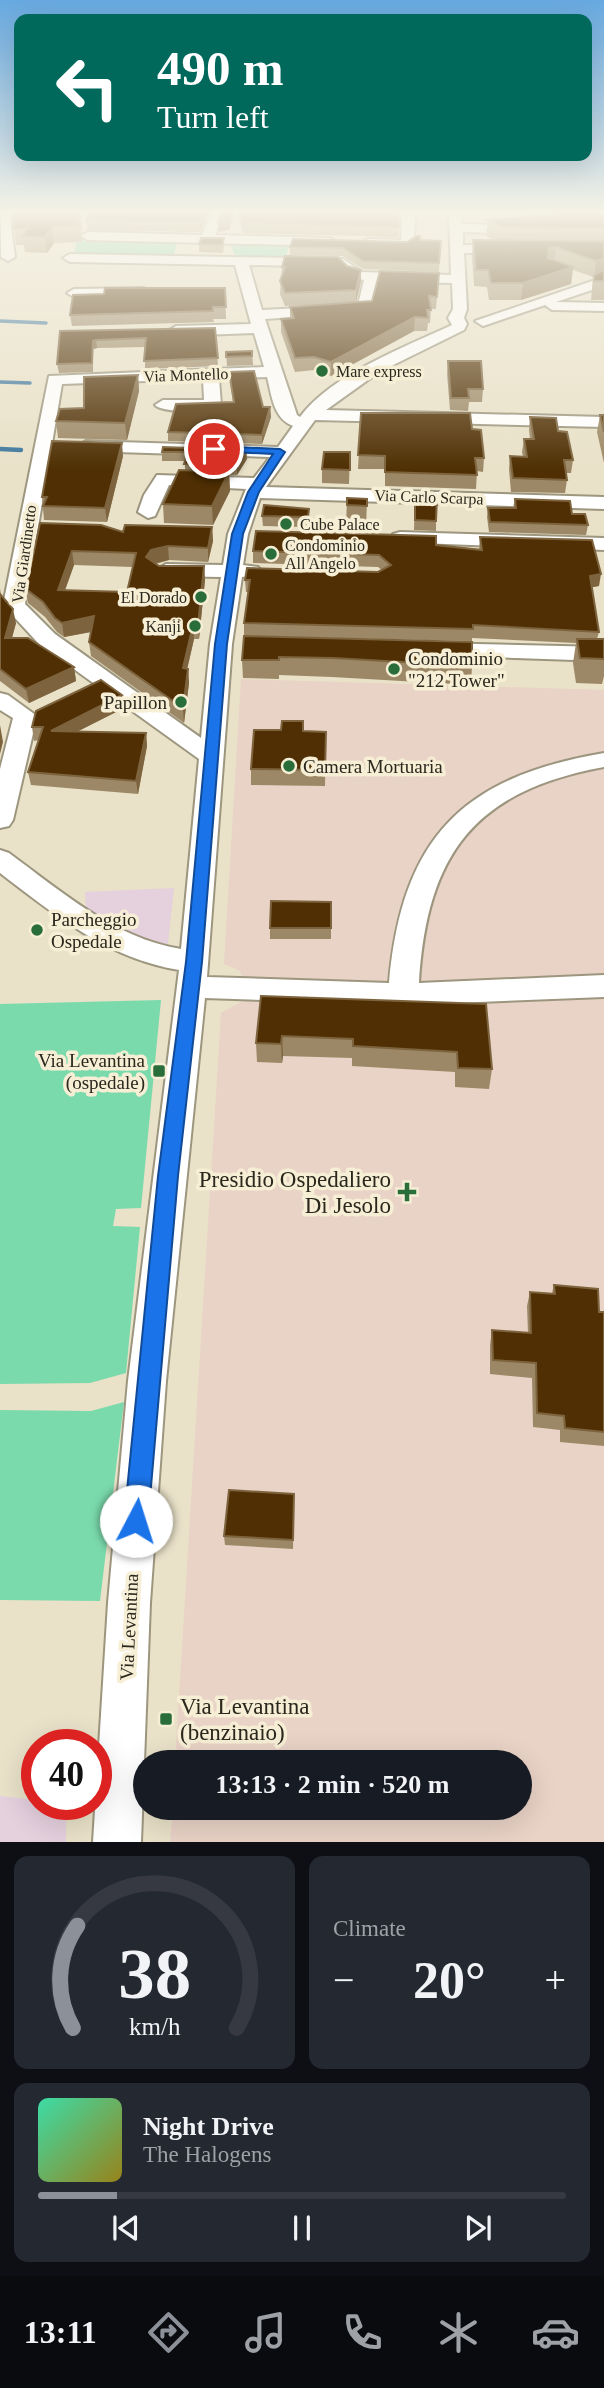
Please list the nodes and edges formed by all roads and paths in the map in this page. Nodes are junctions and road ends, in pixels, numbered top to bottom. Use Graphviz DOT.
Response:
graph roads {
  1 [pos="247,298"];
  2 [pos="367,298"];
  3 [pos="464,298"];
  4 [pos="555,298"];
  5 [pos="532,306"];
  6 [pos="604,307"];
  7 [pos="260,322"];
  8 [pos="471,323"];
  9 [pos="158,331"];
  10 [pos="275,372"];
  11 [pos="211,374"];
  12 [pos="55,379"];
  13 [pos="281,393"];
  14 [pos="163,405"];
  15 [pos="310,415"];
  16 [pos="604,422"];
  17 [pos="41,444"];
  18 [pos="280,452"];
  19 [pos="256,488"];
  20 [pos="604,503"];
  21 [pos="148,512"];
  22 [pos="27,528"];
  23 [pos="54,529"];
  24 [pos="373,537"];
  25 [pos="604,544"];
  26 [pos="232,570"];
  27 [pos="160,572"];
  28 [pos="272,572"];
  29 [pos="410,649"];
  30 [pos="604,654"];
  31 [pos="103,681"];
  32 [pos="81,691"];
  33 [pos="0,700"];
  34 [pos="213,758"];
  35 [pos="604,760"];
  36 [pos="0,820"];
  37 [pos="0,859"];
  38 [pos="192,974"];
  39 [pos="604,986"];
  40 [pos="403,995"];
  41 [pos="110,1835"];
  1 -- 7 [label="street"];
  2 -- 7 [label="street"];
  3 -- 8 [label="street"];
  4 -- 5 [label="street, Via Levantina"];
  5 -- 6 [label="street, Via Levantina"];
  5 -- 8 [label="street, Via Levantina"];
  7 -- 9 [label="street"];
  7 -- 10 [label="street"];
  8 -- 15 [label="street, Via Levantina"];
  10 -- 11 [label="street, Via Montello"];
  10 -- 13 [label="street"];
  11 -- 12 [label="street, Via Montello"];
  11 -- 14 [label="street"];
  12 -- 17 [label="street, Via Giardinetto"];
  13 -- 15 [label="street"];
  13 -- 15 [label="street"];
  15 -- 16 [label="street"];
  15 -- 18 [label="street, Via Levantina"];
  17 -- 18 [label="street"];
  17 -- 22 [label="street, Via Giardinetto"];
  18 -- 19 [label="street, Via Levantina"];
  19 -- 20 [label="street, Via Carlo Scarpa"];
  19 -- 21 [label="street, Via Carlo Scarpa"];
  19 -- 26 [label="street, Via Levantina"];
  22 -- 23 [label="street"];
  22 -- 31 [label="street, Via Giardinetto"];
  24 -- 25 [label="street"];
  26 -- 27 [label="street"];
  26 -- 28 [label="street"];
  26 -- 34 [label="street, Via Levantina"];
  29 -- 30 [label="street"];
  31 -- 32 [label="street"];
  31 -- 34 [label="street, Via Giardinetto"];
  33 -- 36 [label="street"];
  34 -- 38 [label="street, Via Levantina"];
  35 -- 40 [label="street"];
  37 -- 38 [label="street"];
  38 -- 40 [label="street"];
  38 -- 41 [label="street, Via Levantina"];
  39 -- 40 [label="street"];
}
